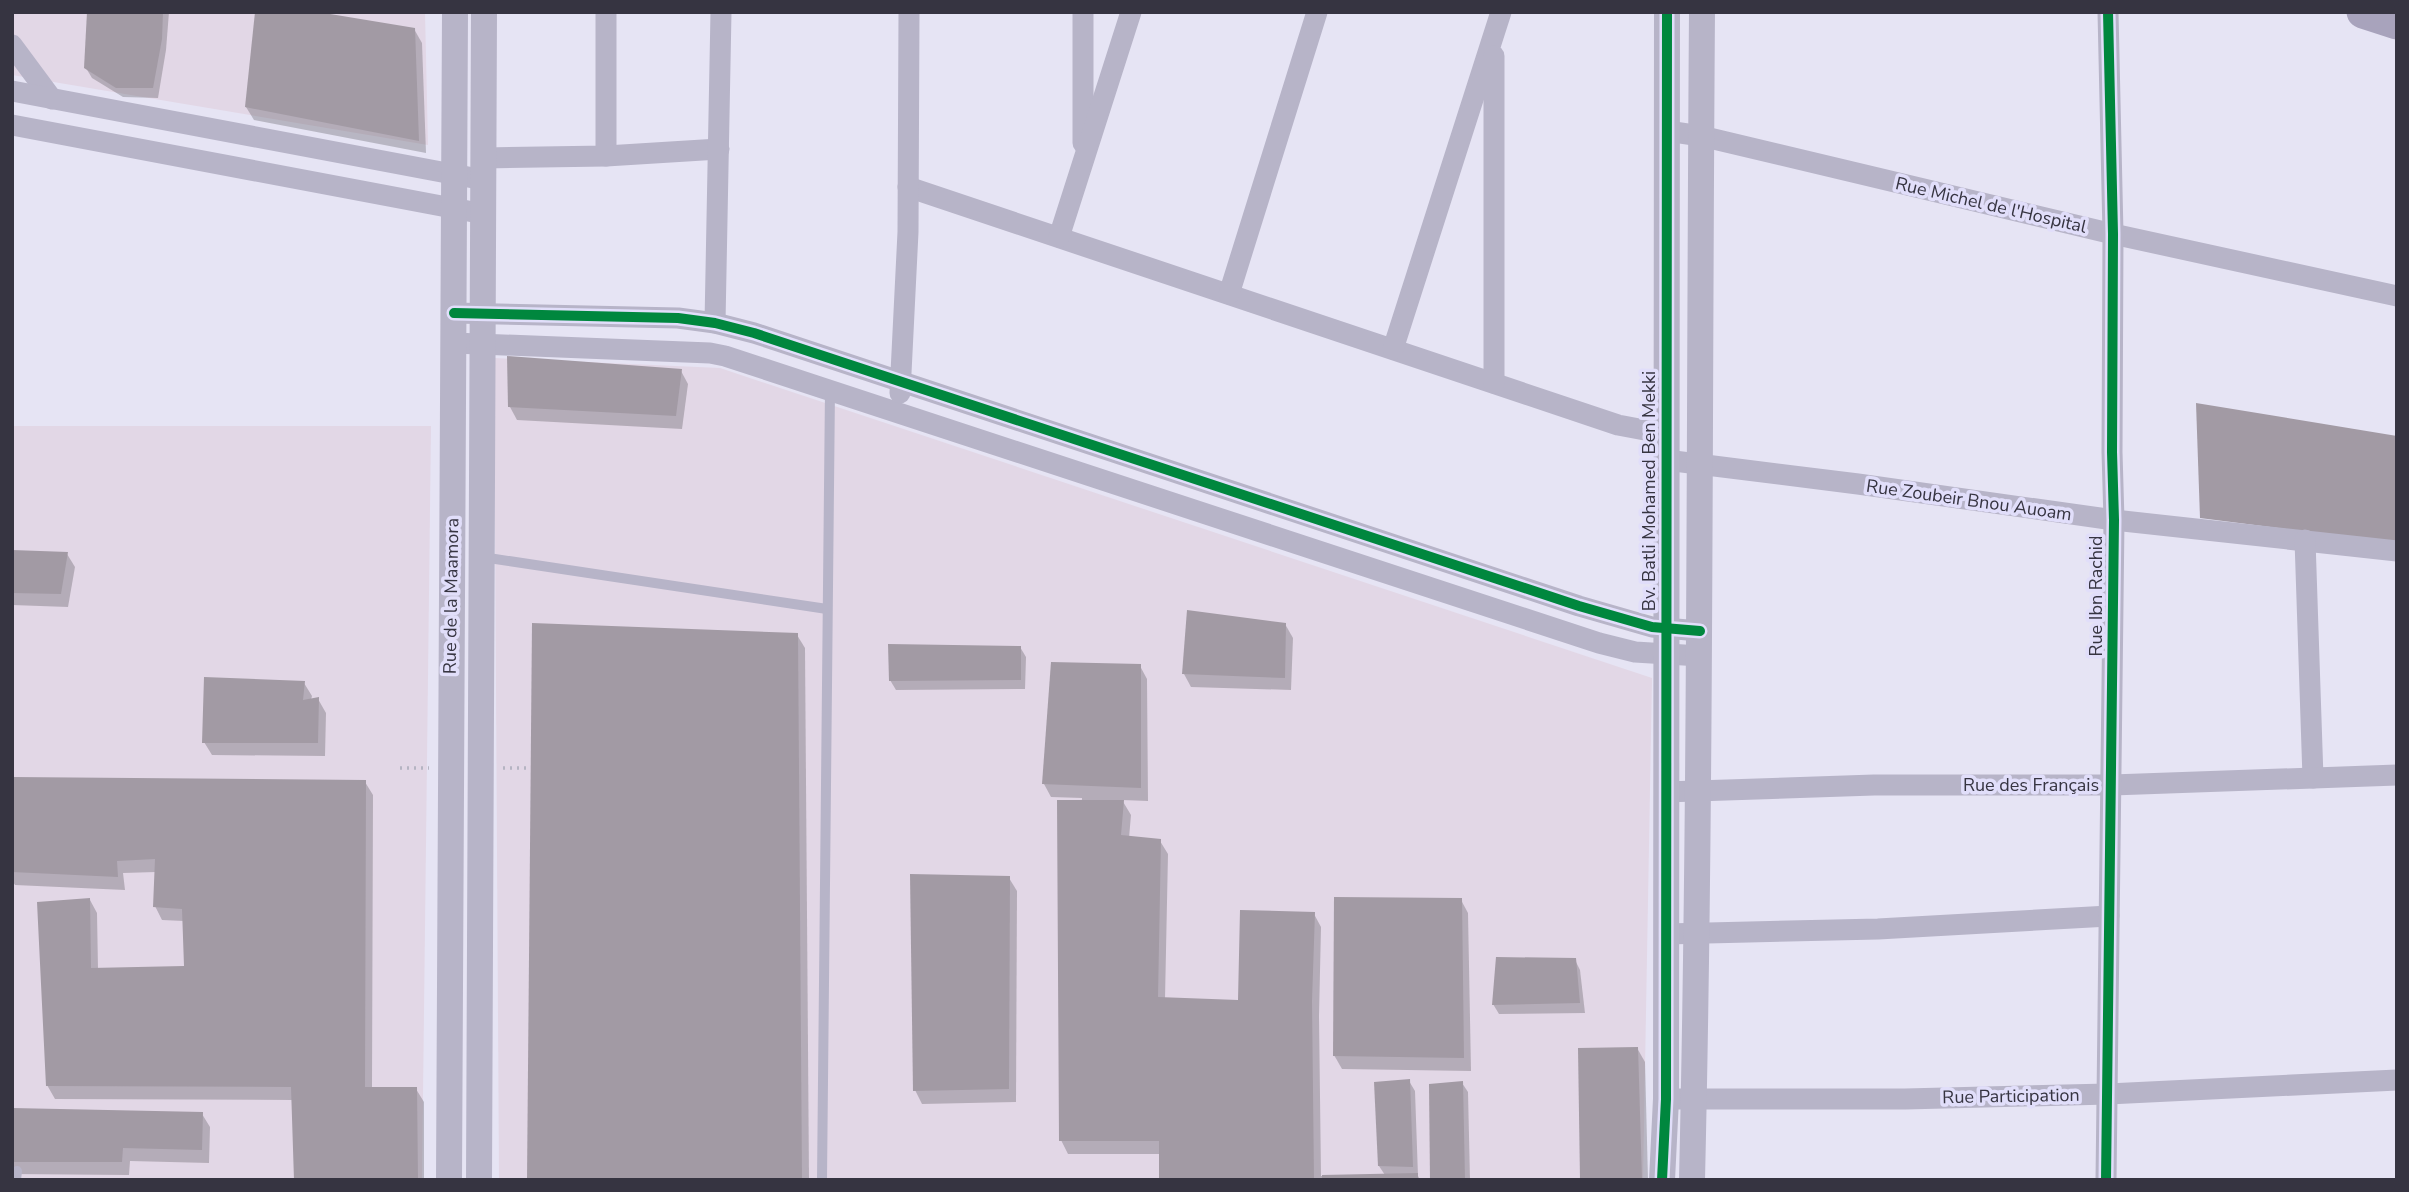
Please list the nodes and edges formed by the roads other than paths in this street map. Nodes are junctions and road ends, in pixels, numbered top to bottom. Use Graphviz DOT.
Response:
graph roads {
  1 [pos="455,12"];
  2 [pos="484,12"];
  3 [pos="606,12"];
  4 [pos="721,12"];
  5 [pos="909,12"];
  6 [pos="1083,12"];
  7 [pos="1131,12"];
  8 [pos="1317,12"];
  9 [pos="1501,12"];
  10 [pos="1667,12"];
  11 [pos="1702,12"];
  12 [pos="2108,12"];
  13 [pos="2363,12"];
  14 [pos="2397,23"];
  15 [pos="1494,35"];
  16 [pos="12,46"];
  17 [pos="12,92"];
  18 [pos="52,99"];
  19 [pos="12,125"];
  20 [pos="1667,131"];
  21 [pos="1701,136"];
  22 [pos="719,149"];
  23 [pos="606,156"];
  24 [pos="1083,163"];
  25 [pos="484,169"];
  26 [pos="454,174"];
  27 [pos="908,187"];
  28 [pos="454,209"];
  29 [pos="484,214"];
  30 [pos="2113,234"];
  31 [pos="1059,237"];
  32 [pos="1229,294"];
  33 [pos="2397,296"];
  34 [pos="1699,310"];
  35 [pos="1666,312"];
  36 [pos="454,313"];
  37 [pos="484,313"];
  38 [pos="715,324"];
  39 [pos="454,343"];
  40 [pos="484,344"];
  41 [pos="1393,349"];
  42 [pos="901,382"];
  43 [pos="1494,383"];
  44 [pos="830,390"];
  45 [pos="900,412"];
  46 [pos="1666,434"];
  47 [pos="1666,460"];
  48 [pos="1698,464"];
  49 [pos="2114,520"];
  50 [pos="2305,540"];
  51 [pos="2397,551"];
  52 [pos="482,557"];
  53 [pos="827,609"];
  54 [pos="1667,628"];
  55 [pos="1700,644"];
  56 [pos="1667,656"];
  57 [pos="2397,775"];
  58 [pos="2313,778"];
  59 [pos="2112,785"];
  60 [pos="1698,791"];
  61 [pos="1665,792"];
  62 [pos="2109,916"];
  63 [pos="1695,933"];
  64 [pos="1666,934"];
  65 [pos="449,981"];
  66 [pos="480,981"];
  67 [pos="2397,1080"];
  68 [pos="2108,1094"];
  69 [pos="1666,1099"];
  70 [pos="1694,1099"];
  71 [pos="449,1180"];
  72 [pos="479,1180"];
  73 [pos="822,1180"];
  74 [pos="1662,1180"];
  75 [pos="1692,1180"];
  76 [pos="2106,1180"];
  1 -- 26 [label="street, Rue de la Maamora"];
  2 -- 25 [label="street, Rue de la Maamora"];
  3 -- 23 [label="street"];
  4 -- 22 [label="street"];
  5 -- 27 [label="street"];
  6 -- 24 [label="street"];
  7 -- 24 [label="street"];
  8 -- 32 [label="street"];
  9 -- 15 [label="street"];
  10 -- 20 [label="street, Bv. Batli Mohamed Ben Mekki"];
  11 -- 21 [label="street"];
  12 -- 30 [label="street, Rue Ibn Rachid"];
  13 -- 14 [label="main road"];
  15 -- 41 [label="street"];
  15 -- 43 [label="street"];
  16 -- 18 [label="street"];
  17 -- 18 [label="street"];
  18 -- 26 [label="street"];
  19 -- 28 [label="street"];
  20 -- 21 [label="street, Rue Michel de l'Hospital"];
  20 -- 35 [label="street, Bv. Batli Mohamed Ben Mekki"];
  21 -- 30 [label="street, Rue Michel de l'Hospital"];
  21 -- 34 [label="street"];
  22 -- 23 [label="street"];
  22 -- 38 [label="street"];
  23 -- 25 [label="street"];
  24 -- 31 [label="street"];
  25 -- 26 [label="street"];
  25 -- 29 [label="street, Rue de la Maamora"];
  26 -- 28 [label="street, Rue de la Maamora"];
  27 -- 31 [label="street"];
  27 -- 42 [label="street"];
  28 -- 29 [label="street"];
  28 -- 36 [label="street, Rue de la Maamora"];
  29 -- 37 [label="street, Rue de la Maamora"];
  30 -- 33 [label="street, Rue Michel de l'Hospital"];
  30 -- 49 [label="street, Rue Ibn Rachid"];
  31 -- 32 [label="street"];
  32 -- 41 [label="street"];
  34 -- 35 [label="street"];
  34 -- 48 [label="street"];
  35 -- 46 [label="street, Bv. Batli Mohamed Ben Mekki"];
  36 -- 37 [label="street"];
  36 -- 39 [label="street, Rue de la Maamora"];
  37 -- 38 [label="street"];
  37 -- 40 [label="street, Rue de la Maamora"];
  38 -- 42 [label="street"];
  39 -- 40 [label="street"];
  39 -- 65 [label="street, Rue de la Maamora"];
  40 -- 44 [label="street"];
  40 -- 52 [label="street, Rue de la Maamora"];
  41 -- 43 [label="street"];
  42 -- 45 [label="street"];
  42 -- 54 [label="street"];
  43 -- 46 [label="street"];
  44 -- 45 [label="street"];
  44 -- 53 [label="lane"];
  45 -- 56 [label="street"];
  46 -- 47 [label="street, Bv. Batli Mohamed Ben Mekki"];
  47 -- 48 [label="street, Rue Zoubeir Bnou Auoam"];
  47 -- 54 [label="street, Bv. Batli Mohamed Ben Mekki"];
  48 -- 49 [label="street, Rue Zoubeir Bnou Auoam"];
  48 -- 55 [label="street"];
  49 -- 50 [label="street, Rue Zoubeir Bnou Auoam"];
  49 -- 59 [label="street, Rue Ibn Rachid"];
  50 -- 51 [label="street, Rue Zoubeir Bnou Auoam"];
  50 -- 58 [label="street"];
  52 -- 53 [label="lane"];
  52 -- 66 [label="street, Rue de la Maamora"];
  53 -- 73 [label="lane"];
  54 -- 55 [label="street"];
  54 -- 56 [label="street, Bv. Batli Mohamed Ben Mekki"];
  55 -- 56 [label="street"];
  55 -- 60 [label="street"];
  56 -- 61 [label="street, Bv. Batli Mohamed Ben Mekki"];
  57 -- 58 [label="street, Rue des Français"];
  58 -- 59 [label="street, Rue des Français"];
  59 -- 60 [label="street, Rue des Français"];
  59 -- 62 [label="street, Rue Ibn Rachid"];
  60 -- 61 [label="street, Rue des Français"];
  60 -- 63 [label="street"];
  61 -- 64 [label="street, Bv. Batli Mohamed Ben Mekki"];
  62 -- 63 [label="street"];
  62 -- 68 [label="street, Rue Ibn Rachid"];
  63 -- 64 [label="street"];
  63 -- 70 [label="street"];
  64 -- 69 [label="street, Bv. Batli Mohamed Ben Mekki"];
  65 -- 66 [label="street"];
  65 -- 71 [label="street, Rue de la Maamora"];
  66 -- 72 [label="street, Rue de la Maamora"];
  67 -- 68 [label="street, Rue Participation"];
  68 -- 70 [label="street, Rue Participation"];
  68 -- 76 [label="street, Rue Ibn Rachid"];
  69 -- 70 [label="street, Rue Participation"];
  69 -- 74 [label="street, Bv. Batli Mohamed Ben Mekki"];
  70 -- 75 [label="street"];
}
